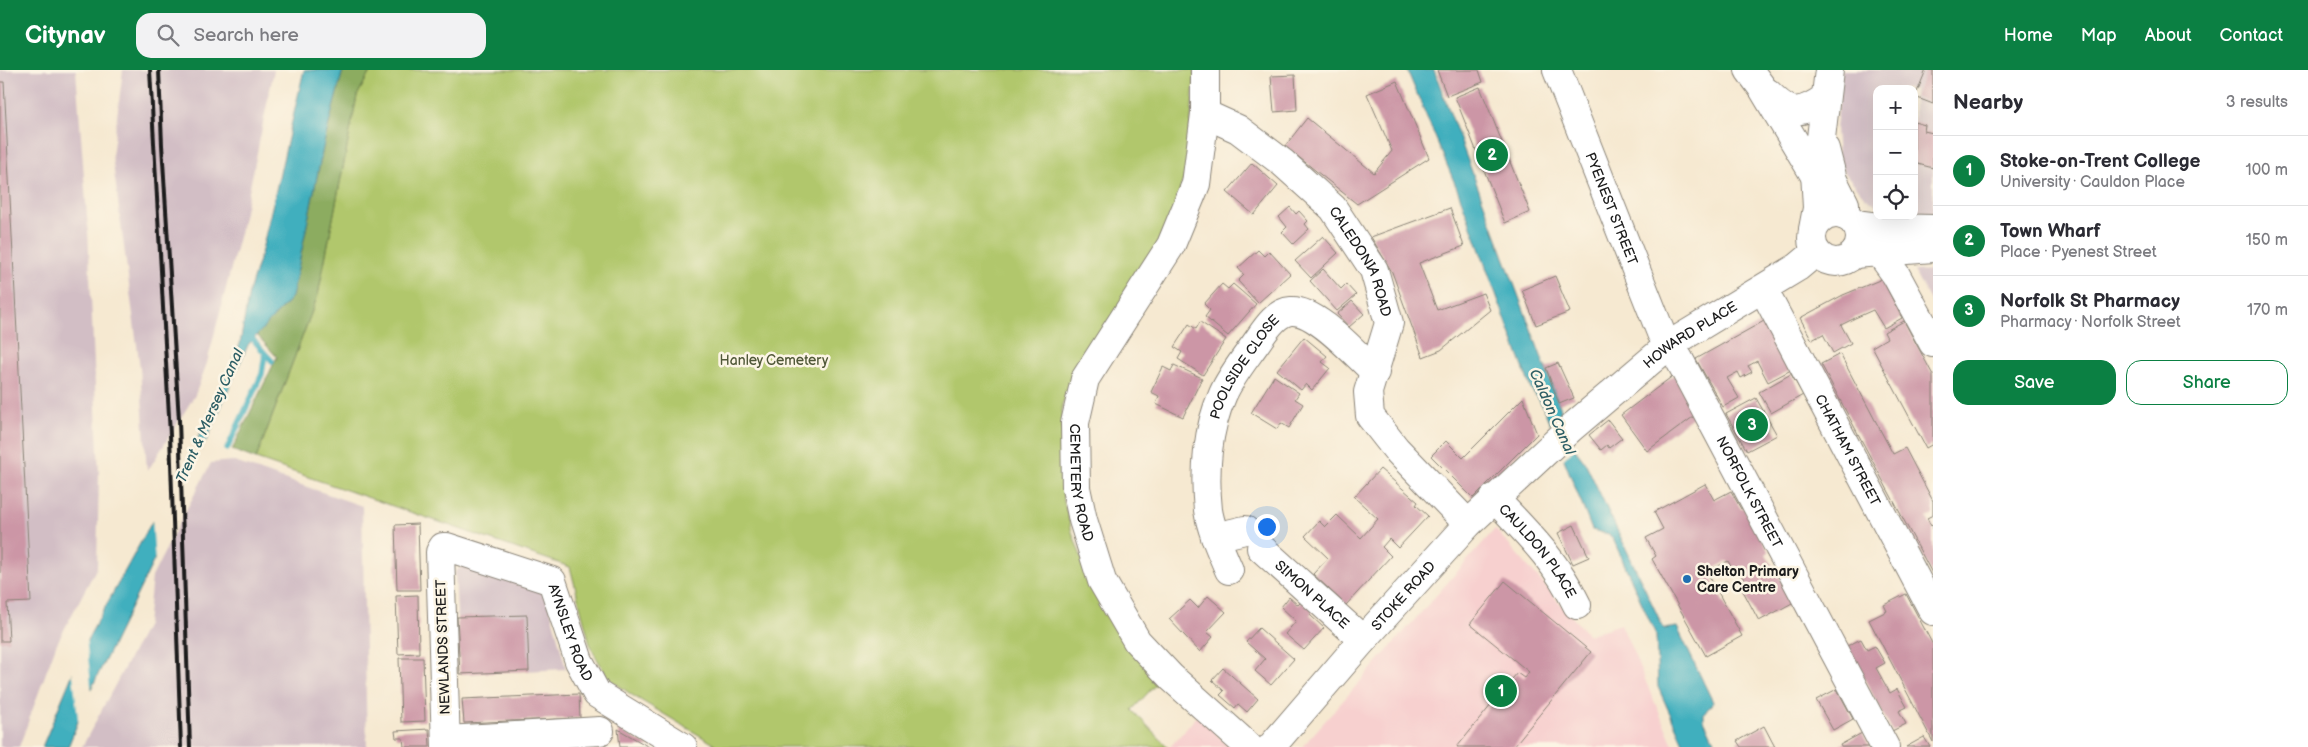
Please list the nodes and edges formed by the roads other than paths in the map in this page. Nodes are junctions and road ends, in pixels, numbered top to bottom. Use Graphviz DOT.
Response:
graph roads {
  1 [pos="1205,70"];
  2 [pos="1557,70"];
  3 [pos="1829,70"];
  4 [pos="1756,80"];
  5 [pos="1825,98"];
  6 [pos="1206,114"];
  7 [pos="1821,138"];
  8 [pos="1815,176"];
  9 [pos="1850,220"];
  10 [pos="1933,230"];
  11 [pos="1815,241"];
  12 [pos="1933,248"];
  13 [pos="1867,253"];
  14 [pos="1763,289"];
  15 [pos="1933,343"];
  16 [pos="1668,346"];
  17 [pos="1374,372"];
  18 [pos="1544,453"];
  19 [pos="1494,498"];
  20 [pos="1468,524"];
  21 [pos="1216,537"];
  22 [pos="443,547"];
  23 [pos="1229,570"];
  24 [pos="1576,605"];
  25 [pos="1933,611"];
  26 [pos="1363,640"];
  27 [pos="597,694"];
  28 [pos="600,739"];
  29 [pos="446,743"];
  30 [pos="683,747"];
  31 [pos="1249,747"];
  32 [pos="1271,747"];
  33 [pos="1885,747"];
  1 -- 6 [label="street, CEMETERY ROAD"];
  2 -- 16 [label="street, PYENEST STREET"];
  3 -- 5 [label="street"];
  4 -- 5 [label="street"];
  4 -- 8 [label="street"];
  5 -- 7 [label="street"];
  6 -- 17 [label="street, CALEDONIA ROAD"];
  6 -- 31 [label="street, CEMETERY ROAD"];
  7 -- 8 [label="street"];
  7 -- 9 [label="street"];
  8 -- 11 [label="street"];
  9 -- 10 [label="street, HOWARD PLACE"];
  9 -- 11 [label="street, HOWARD PLACE"];
  9 -- 13 [label="street"];
  11 -- 13 [label="street"];
  11 -- 14 [label="street, HOWARD PLACE"];
  12 -- 13 [label="street"];
  13 -- 15 [label="street"];
  14 -- 16 [label="street, HOWARD PLACE"];
  14 -- 25 [label="street, CHATHAM STREET"];
  16 -- 18 [label="street, HOWARD PLACE"];
  16 -- 33 [label="street, NORFOLK STREET"];
  17 -- 20 [label="street, CALEDONIA ROAD"];
  17 -- 21 [label="street, POOLSIDE CLOSE"];
  18 -- 19 [label="street, STOKE ROAD"];
  19 -- 20 [label="street, STOKE ROAD"];
  19 -- 24 [label="street, CAULDON PLACE"];
  20 -- 26 [label="street, STOKE ROAD"];
  21 -- 23 [label="street, POOLSIDE CLOSE"];
  21 -- 26 [label="street, SIMON PLACE"];
  22 -- 27 [label="street, AYNSLEY ROAD"];
  22 -- 29 [label="street, NEWLANDS STREET"];
  26 -- 32 [label="street, STOKE ROAD"];
  27 -- 28 [label="street"];
  27 -- 30 [label="street, AYNSLEY ROAD"];
  28 -- 29 [label="street"];
}
